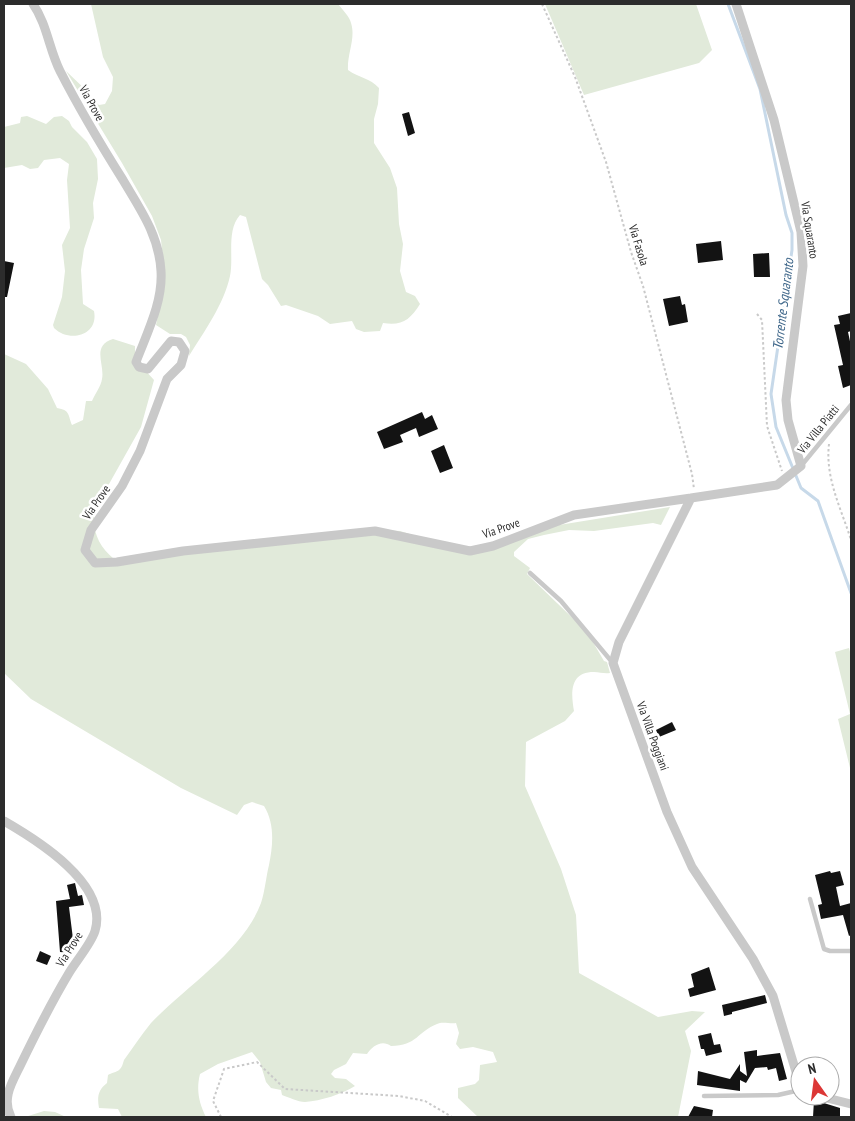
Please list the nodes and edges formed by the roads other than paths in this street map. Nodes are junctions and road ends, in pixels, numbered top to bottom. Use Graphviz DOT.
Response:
graph roads {
  1 [pos="33,4"];
  2 [pos="736,4"];
  3 [pos="851,405"];
  4 [pos="801,466"];
  5 [pos="691,498"];
  6 [pos="530,573"];
  7 [pos="613,663"];
  8 [pos="4,821"];
  9 [pos="810,899"];
  10 [pos="851,951"];
  11 [pos="791,1056"];
  12 [pos="790,1092"];
  13 [pos="704,1096"];
  14 [pos="11,1117"];
  1 -- 5 [label="street, Via Prove"];
  2 -- 4 [label="street, Via Squaranto"];
  3 -- 4 [label="lane, Via Villa Piatti"];
  4 -- 5 [label="street"];
  5 -- 7 [label="street"];
  6 -- 7 [label="lane"];
  7 -- 11 [label="street, Via Villa Poggiani"];
  8 -- 14 [label="street, Via Prove"];
  9 -- 10 [label="lane"];
  12 -- 13 [label="lane"];
}
